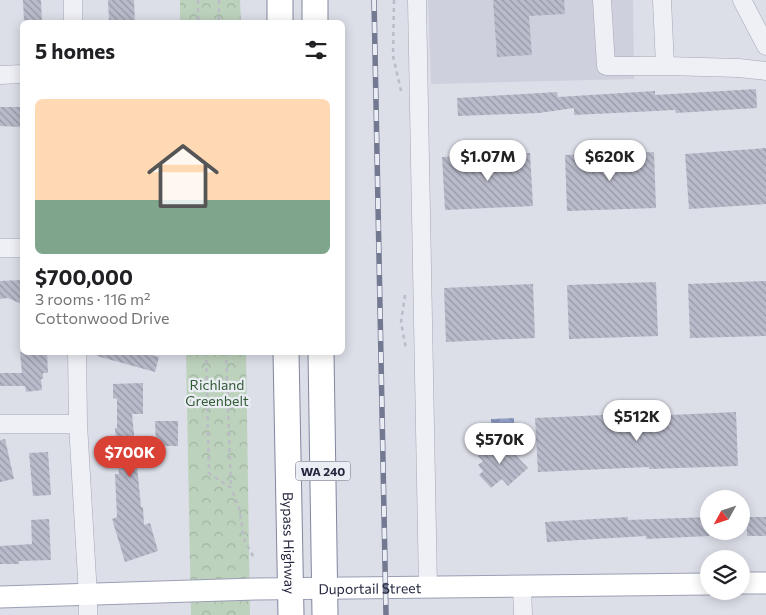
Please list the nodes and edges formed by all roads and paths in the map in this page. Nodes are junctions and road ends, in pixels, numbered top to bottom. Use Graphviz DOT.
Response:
graph roads {
  1 [pos="73,0"];
  2 [pos="198,0"];
  3 [pos="219,0"];
  4 [pos="280,0"];
  5 [pos="315,0"];
  6 [pos="417,0"];
  7 [pos="602,0"];
  8 [pos="662,0"];
  9 [pos="742,0"];
  10 [pos="73,20"];
  11 [pos="198,20"];
  12 [pos="220,20"];
  13 [pos="280,20"];
  14 [pos="315,20"];
  15 [pos="766,46"];
  16 [pos="665,66"];
  17 [pos="766,71"];
  18 [pos="0,74"];
  19 [pos="20,74"];
  20 [pos="0,248"];
  21 [pos="20,248"];
  22 [pos="77,355"];
  23 [pos="206,355"];
  24 [pos="226,355"];
  25 [pos="286,355"];
  26 [pos="321,355"];
  27 [pos="0,424"];
  28 [pos="78,424"];
  29 [pos="231,488"];
  30 [pos="254,558"];
  31 [pos="750,583"];
  32 [pos="766,583"];
  33 [pos="700,584"];
  34 [pos="522,586"];
  35 [pos="428,588"];
  36 [pos="291,589"];
  37 [pos="325,589"];
  38 [pos="0,597"];
  39 [pos="88,605"];
  40 [pos="291,615"];
  41 [pos="325,615"];
  42 [pos="523,615"];
  1 -- 10 [label="street"];
  2 -- 11 [label="path"];
  3 -- 12 [label="path"];
  4 -- 13 [label="highway"];
  5 -- 14 [label="highway"];
  6 -- 35 [label="street"];
  7 -- 16 [label="street"];
  8 -- 16 [label="street"];
  9 -- 15 [label="street"];
  16 -- 17 [label="street"];
  18 -- 19 [label="street"];
  20 -- 21 [label="street"];
  22 -- 28 [label="street"];
  23 -- 29 [label="path"];
  24 -- 29 [label="path"];
  25 -- 36 [label="highway, Bypass Highway / WA 240"];
  26 -- 37 [label="highway, WA 240"];
  27 -- 28 [label="street"];
  28 -- 39 [label="street"];
  29 -- 30 [label="path"];
  31 -- 32 [label="main road"];
  33 -- 34 [label="main road, Duportail Street"];
  34 -- 35 [label="main road, Duportail Street"];
  34 -- 42 [label="street"];
  35 -- 37 [label="main road, Duportail Street"];
  36 -- 37 [label="main road, Duportail Street"];
  36 -- 39 [label="main road, Duportail Street"];
  36 -- 40 [label="highway, Bypass Highway / WA 240"];
  37 -- 41 [label="highway, WA 240"];
  38 -- 39 [label="main road, Duportail Street"];
}
